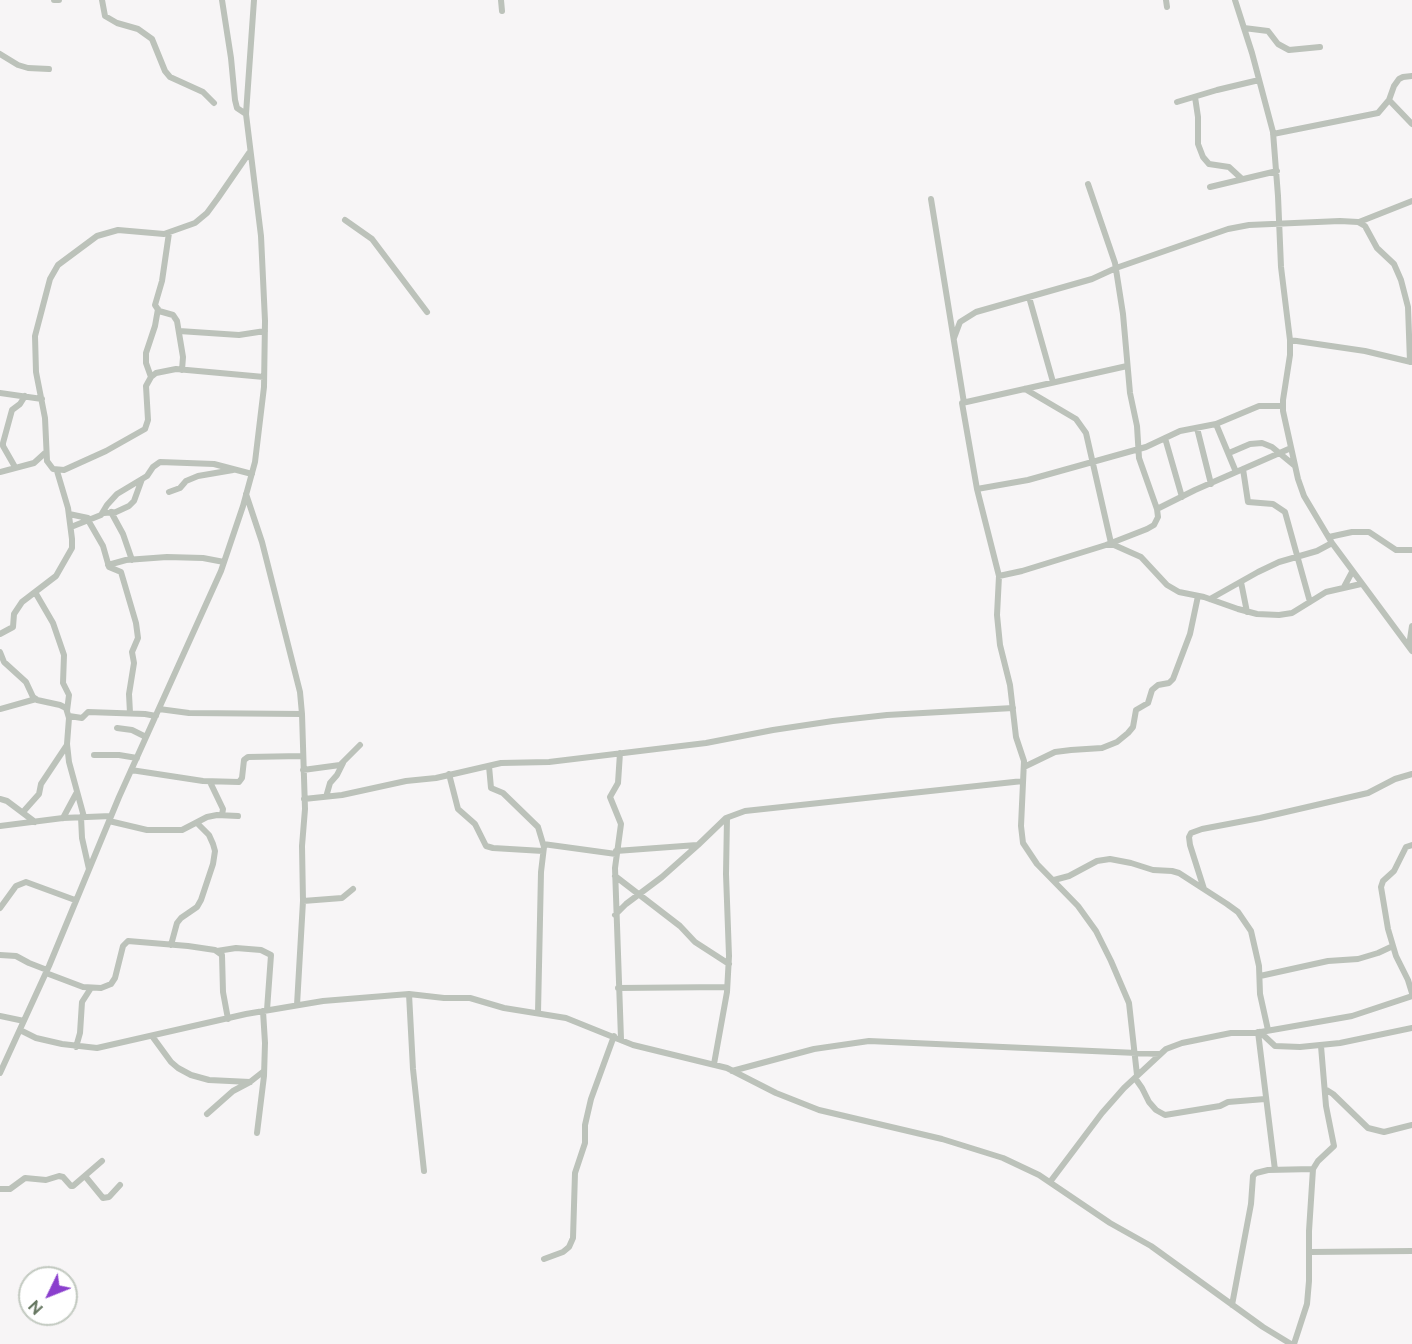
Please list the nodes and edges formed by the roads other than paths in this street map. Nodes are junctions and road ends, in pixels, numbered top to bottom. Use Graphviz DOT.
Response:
graph roads {
  1 [pos="54,0"];
  2 [pos="59,0"];
  3 [pos="102,0"];
  4 [pos="222,0"];
  5 [pos="254,0"];
  6 [pos="501,0"];
  7 [pos="1235,0"];
  8 [pos="502,11"];
  9 [pos="1244,28"];
  10 [pos="1320,47"];
  11 [pos="0,54"];
  12 [pos="49,69"];
  13 [pos="1412,76"];
  14 [pos="1259,80"];
  15 [pos="1195,97"];
  16 [pos="1389,100"];
  17 [pos="1177,102"];
  18 [pos="213,103"];
  19 [pos="246,114"];
  20 [pos="1412,124"];
  21 [pos="1273,134"];
  22 [pos="249,152"];
  23 [pos="1277,171"];
  24 [pos="1242,179"];
  25 [pos="1088,184"];
  26 [pos="1210,187"];
  27 [pos="931,199"];
  28 [pos="1412,201"];
  29 [pos="345,220"];
  30 [pos="1358,222"];
  31 [pos="1278,223"];
  32 [pos="169,233"];
  33 [pos="1116,268"];
  34 [pos="1029,297"];
  35 [pos="158,309"];
  36 [pos="427,312"];
  37 [pos="179,331"];
  38 [pos="265,331"];
  39 [pos="954,338"];
  40 [pos="1290,340"];
  41 [pos="1411,362"];
  42 [pos="1127,366"];
  43 [pos="182,370"];
  44 [pos="151,376"];
  45 [pos="264,377"];
  46 [pos="1053,382"];
  47 [pos="1025,389"];
  48 [pos="0,393"];
  49 [pos="25,396"];
  50 [pos="42,399"];
  51 [pos="964,403"];
  52 [pos="1283,406"];
  53 [pos="1216,424"];
  54 [pos="1197,428"];
  55 [pos="1165,438"];
  56 [pos="1291,448"];
  57 [pos="1138,449"];
  58 [pos="1280,452"];
  59 [pos="45,453"];
  60 [pos="1229,453"];
  61 [pos="1092,462"];
  62 [pos="1295,466"];
  63 [pos="15,467"];
  64 [pos="236,469"];
  65 [pos="57,471"];
  66 [pos="1239,471"];
  67 [pos="0,472"];
  68 [pos="1208,473"];
  69 [pos="252,474"];
  70 [pos="1224,478"];
  71 [pos="143,479"];
  72 [pos="1211,484"];
  73 [pos="977,489"];
  74 [pos="169,492"];
  75 [pos="246,493"];
  76 [pos="1182,497"];
  77 [pos="1157,509"];
  78 [pos="111,512"];
  79 [pos="104,513"];
  80 [pos="69,514"];
  81 [pos="91,519"];
  82 [pos="71,527"];
  83 [pos="1331,540"];
  84 [pos="1108,544"];
  85 [pos="1412,550"];
  86 [pos="1299,557"];
  87 [pos="132,560"];
  88 [pos="224,562"];
  89 [pos="108,565"];
  90 [pos="1352,572"];
  91 [pos="999,576"];
  92 [pos="1241,582"];
  93 [pos="1361,584"];
  94 [pos="1344,587"];
  95 [pos="35,592"];
  96 [pos="1198,596"];
  97 [pos="1210,599"];
  98 [pos="1310,602"];
  99 [pos="1247,612"];
  100 [pos="1412,626"];
  101 [pos="0,634"];
  102 [pos="1410,648"];
  103 [pos="1,655"];
  104 [pos="36,699"];
  105 [pos="1013,708"];
  106 [pos="0,709"];
  107 [pos="158,712"];
  108 [pos="130,713"];
  109 [pos="68,714"];
  110 [pos="302,714"];
  111 [pos="117,728"];
  112 [pos="146,737"];
  113 [pos="67,744"];
  114 [pos="360,744"];
  115 [pos="620,753"];
  116 [pos="94,755"];
  117 [pos="302,756"];
  118 [pos="137,758"];
  119 [pos="344,763"];
  120 [pos="489,766"];
  121 [pos="1024,767"];
  122 [pos="131,770"];
  123 [pos="303,770"];
  124 [pos="449,774"];
  125 [pos="1412,774"];
  126 [pos="1023,781"];
  127 [pos="210,782"];
  128 [pos="77,791"];
  129 [pos="326,797"];
  130 [pos="0,799"];
  131 [pos="304,799"];
  132 [pos="23,812"];
  133 [pos="222,815"];
  134 [pos="238,816"];
  135 [pos="83,817"];
  136 [pos="63,818"];
  137 [pos="727,818"];
  138 [pos="110,819"];
  139 [pos="35,822"];
  140 [pos="196,824"];
  141 [pos="0,826"];
  142 [pos="698,845"];
  143 [pos="1412,845"];
  144 [pos="543,848"];
  145 [pos="616,852"];
  146 [pos="89,869"];
  147 [pos="615,876"];
  148 [pos="1054,880"];
  149 [pos="353,889"];
  150 [pos="1204,889"];
  151 [pos="639,893"];
  152 [pos="75,900"];
  153 [pos="303,901"];
  154 [pos="0,908"];
  155 [pos="615,915"];
  156 [pos="171,945"];
  157 [pos="1393,946"];
  158 [pos="217,951"];
  159 [pos="0,955"];
  160 [pos="729,964"];
  161 [pos="47,971"];
  162 [pos="1260,976"];
  163 [pos="727,987"];
  164 [pos="91,988"];
  165 [pos="618,988"];
  166 [pos="409,994"];
  167 [pos="1412,994"];
  168 [pos="297,1005"];
  169 [pos="265,1011"];
  170 [pos="538,1013"];
  171 [pos="2,1018"];
  172 [pos="228,1019"];
  173 [pos="24,1022"];
  174 [pos="1411,1029"];
  175 [pos="20,1030"];
  176 [pos="1268,1030"];
  177 [pos="1259,1032"];
  178 [pos="152,1036"];
  179 [pos="617,1038"];
  180 [pos="1321,1046"];
  181 [pos="76,1047"];
  182 [pos="1136,1052"];
  183 [pos="1159,1054"];
  184 [pos="714,1064"];
  185 [pos="264,1071"];
  186 [pos="732,1071"];
  187 [pos="0,1072"];
  188 [pos="1136,1077"];
  189 [pos="250,1082"];
  190 [pos="1325,1089"];
  191 [pos="1265,1099"];
  192 [pos="207,1114"];
  193 [pos="1412,1125"];
  194 [pos="257,1133"];
  195 [pos="102,1161"];
  196 [pos="1313,1169"];
  197 [pos="1275,1170"];
  198 [pos="424,1171"];
  199 [pos="85,1176"];
  200 [pos="1050,1182"];
  201 [pos="120,1185"];
  202 [pos="0,1189"];
  203 [pos="1412,1251"];
  204 [pos="1310,1252"];
  205 [pos="544,1259"];
  206 [pos="1232,1305"];
  207 [pos="1293,1344"];
  1 -- 2 [label="street"];
  3 -- 18 [label="street"];
  4 -- 19 [label="street"];
  5 -- 19 [label="street"];
  6 -- 8 [label="street"];
  7 -- 9 [label="street"];
  9 -- 10 [label="street"];
  9 -- 14 [label="street"];
  11 -- 12 [label="street"];
  13 -- 16 [label="street"];
  14 -- 15 [label="street"];
  14 -- 21 [label="street"];
  15 -- 17 [label="street"];
  15 -- 24 [label="street"];
  16 -- 20 [label="street"];
  16 -- 21 [label="street"];
  19 -- 22 [label="street"];
  21 -- 23 [label="street"];
  22 -- 32 [label="street"];
  22 -- 38 [label="street"];
  23 -- 24 [label="street"];
  23 -- 31 [label="street"];
  24 -- 26 [label="street"];
  25 -- 33 [label="street"];
  27 -- 39 [label="street"];
  28 -- 30 [label="street"];
  29 -- 36 [label="street"];
  30 -- 31 [label="street"];
  30 -- 41 [label="street"];
  31 -- 33 [label="street"];
  31 -- 40 [label="street"];
  32 -- 35 [label="street"];
  32 -- 50 [label="street"];
  33 -- 34 [label="street"];
  33 -- 42 [label="street"];
  34 -- 39 [label="street"];
  34 -- 46 [label="street"];
  35 -- 37 [label="street"];
  35 -- 44 [label="street"];
  37 -- 38 [label="street"];
  37 -- 43 [label="street"];
  38 -- 45 [label="street"];
  39 -- 51 [label="street"];
  40 -- 41 [label="street"];
  40 -- 52 [label="street"];
  42 -- 46 [label="street"];
  42 -- 57 [label="street"];
  43 -- 44 [label="street"];
  43 -- 45 [label="street"];
  44 -- 65 [label="street"];
  45 -- 69 [label="street"];
  46 -- 47 [label="street"];
  47 -- 51 [label="street"];
  47 -- 61 [label="street"];
  48 -- 49 [label="street"];
  49 -- 50 [label="street"];
  49 -- 63 [label="street"];
  50 -- 59 [label="street"];
  51 -- 73 [label="street"];
  52 -- 53 [label="street"];
  52 -- 56 [label="street"];
  53 -- 54 [label="street"];
  53 -- 60 [label="street"];
  54 -- 55 [label="street"];
  54 -- 68 [label="street"];
  55 -- 57 [label="street"];
  55 -- 76 [label="street"];
  56 -- 58 [label="street"];
  56 -- 62 [label="street"];
  57 -- 61 [label="street"];
  57 -- 77 [label="street"];
  58 -- 60 [label="street"];
  58 -- 62 [label="street"];
  58 -- 66 [label="street"];
  59 -- 63 [label="street"];
  59 -- 65 [label="street"];
  60 -- 66 [label="street"];
  61 -- 73 [label="street"];
  61 -- 84 [label="street"];
  62 -- 83 [label="street"];
  63 -- 67 [label="street"];
  64 -- 69 [label="street"];
  64 -- 71 [label="street"];
  64 -- 74 [label="street"];
  65 -- 80 [label="street"];
  66 -- 70 [label="street"];
  66 -- 86 [label="street"];
  68 -- 70 [label="street"];
  68 -- 72 [label="street"];
  69 -- 75 [label="street"];
  70 -- 72 [label="street"];
  71 -- 78 [label="street"];
  71 -- 79 [label="street"];
  72 -- 76 [label="street"];
  73 -- 91 [label="street"];
  75 -- 88 [label="street"];
  75 -- 110 [label="street"];
  76 -- 77 [label="street"];
  77 -- 84 [label="street"];
  78 -- 79 [label="street"];
  78 -- 87 [label="street"];
  79 -- 81 [label="street"];
  80 -- 81 [label="street"];
  80 -- 82 [label="street"];
  81 -- 82 [label="street"];
  81 -- 89 [label="street"];
  82 -- 95 [label="street"];
  83 -- 85 [label="street"];
  83 -- 86 [label="street"];
  83 -- 90 [label="street"];
  84 -- 91 [label="street"];
  84 -- 96 [label="street"];
  86 -- 92 [label="street"];
  86 -- 98 [label="street"];
  87 -- 88 [label="street"];
  87 -- 89 [label="street"];
  88 -- 107 [label="street"];
  89 -- 108 [label="street"];
  90 -- 93 [label="street"];
  90 -- 94 [label="street"];
  91 -- 105 [label="street"];
  92 -- 97 [label="street"];
  92 -- 99 [label="street"];
  93 -- 94 [label="street"];
  93 -- 102 [label="street"];
  94 -- 98 [label="street"];
  95 -- 101 [label="street"];
  95 -- 109 [label="street"];
  96 -- 97 [label="street"];
  96 -- 121 [label="street"];
  97 -- 99 [label="street"];
  98 -- 99 [label="street"];
  100 -- 102 [label="street"];
  103 -- 104 [label="street"];
  104 -- 106 [label="street"];
  104 -- 109 [label="street"];
  105 -- 115 [label="street"];
  105 -- 121 [label="street"];
  107 -- 108 [label="street"];
  107 -- 110 [label="street"];
  107 -- 112 [label="street"];
  108 -- 109 [label="street"];
  109 -- 113 [label="street"];
  110 -- 117 [label="street"];
  111 -- 112 [label="street"];
  112 -- 118 [label="street"];
  113 -- 128 [label="street"];
  113 -- 132 [label="street"];
  114 -- 119 [label="street"];
  115 -- 120 [label="street"];
  115 -- 145 [label="street"];
  116 -- 118 [label="street"];
  117 -- 123 [label="street"];
  117 -- 127 [label="street"];
  118 -- 122 [label="street"];
  119 -- 123 [label="street"];
  119 -- 129 [label="street"];
  120 -- 124 [label="street"];
  120 -- 144 [label="street"];
  121 -- 126 [label="street"];
  122 -- 127 [label="street"];
  122 -- 138 [label="street"];
  123 -- 131 [label="street"];
  124 -- 129 [label="street"];
  124 -- 144 [label="street"];
  125 -- 150 [label="street"];
  126 -- 137 [label="street"];
  126 -- 148 [label="street"];
  127 -- 133 [label="street"];
  128 -- 135 [label="street"];
  128 -- 136 [label="street"];
  129 -- 131 [label="street"];
  130 -- 132 [label="street"];
  131 -- 153 [label="street"];
  132 -- 139 [label="street"];
  133 -- 134 [label="street"];
  133 -- 140 [label="street"];
  135 -- 136 [label="street"];
  135 -- 138 [label="street"];
  135 -- 146 [label="street"];
  136 -- 139 [label="street"];
  137 -- 142 [label="street"];
  137 -- 160 [label="street"];
  138 -- 140 [label="street"];
  138 -- 146 [label="street"];
  139 -- 141 [label="street"];
  140 -- 156 [label="street"];
  142 -- 145 [label="street"];
  142 -- 151 [label="street"];
  143 -- 157 [label="street"];
  144 -- 145 [label="street"];
  144 -- 170 [label="street"];
  145 -- 147 [label="street"];
  146 -- 152 [label="street"];
  147 -- 151 [label="street"];
  147 -- 155 [label="street"];
  148 -- 150 [label="street"];
  148 -- 182 [label="street"];
  149 -- 153 [label="street"];
  150 -- 162 [label="street"];
  151 -- 155 [label="street"];
  151 -- 160 [label="street"];
  152 -- 154 [label="street"];
  152 -- 161 [label="street"];
  153 -- 168 [label="street"];
  155 -- 165 [label="street"];
  156 -- 158 [label="street"];
  156 -- 164 [label="street"];
  157 -- 162 [label="street"];
  157 -- 167 [label="street"];
  158 -- 169 [label="street"];
  158 -- 172 [label="street"];
  159 -- 161 [label="street"];
  160 -- 163 [label="street"];
  161 -- 164 [label="street"];
  161 -- 173 [label="street"];
  162 -- 176 [label="street"];
  163 -- 165 [label="street"];
  163 -- 184 [label="street"];
  164 -- 181 [label="street"];
  165 -- 179 [label="street"];
  166 -- 168 [label="street"];
  166 -- 170 [label="street"];
  166 -- 198 [label="street"];
  167 -- 176 [label="street"];
  168 -- 169 [label="street"];
  169 -- 172 [label="street"];
  169 -- 185 [label="street"];
  170 -- 179 [label="street"];
  171 -- 173 [label="street"];
  172 -- 178 [label="street"];
  173 -- 175 [label="street"];
  174 -- 180 [label="street"];
  175 -- 181 [label="street"];
  175 -- 187 [label="street"];
  176 -- 177 [label="street"];
  177 -- 180 [label="street"];
  177 -- 183 [label="street"];
  177 -- 191 [label="street"];
  178 -- 181 [label="street"];
  178 -- 189 [label="street"];
  179 -- 184 [label="street"];
  179 -- 205 [label="street"];
  180 -- 190 [label="street"];
  182 -- 183 [label="street"];
  182 -- 186 [label="street"];
  182 -- 188 [label="street"];
  183 -- 188 [label="street"];
  184 -- 186 [label="street"];
  185 -- 189 [label="street"];
  185 -- 194 [label="street"];
  186 -- 200 [label="street"];
  188 -- 191 [label="street"];
  188 -- 200 [label="street"];
  189 -- 192 [label="street"];
  190 -- 193 [label="street"];
  190 -- 196 [label="street"];
  191 -- 197 [label="street"];
  195 -- 199 [label="street"];
  196 -- 197 [label="street"];
  196 -- 204 [label="street"];
  197 -- 206 [label="street"];
  199 -- 201 [label="street"];
  199 -- 202 [label="street"];
  200 -- 206 [label="street"];
  203 -- 204 [label="street"];
  204 -- 207 [label="street"];
  206 -- 207 [label="street"];
}
